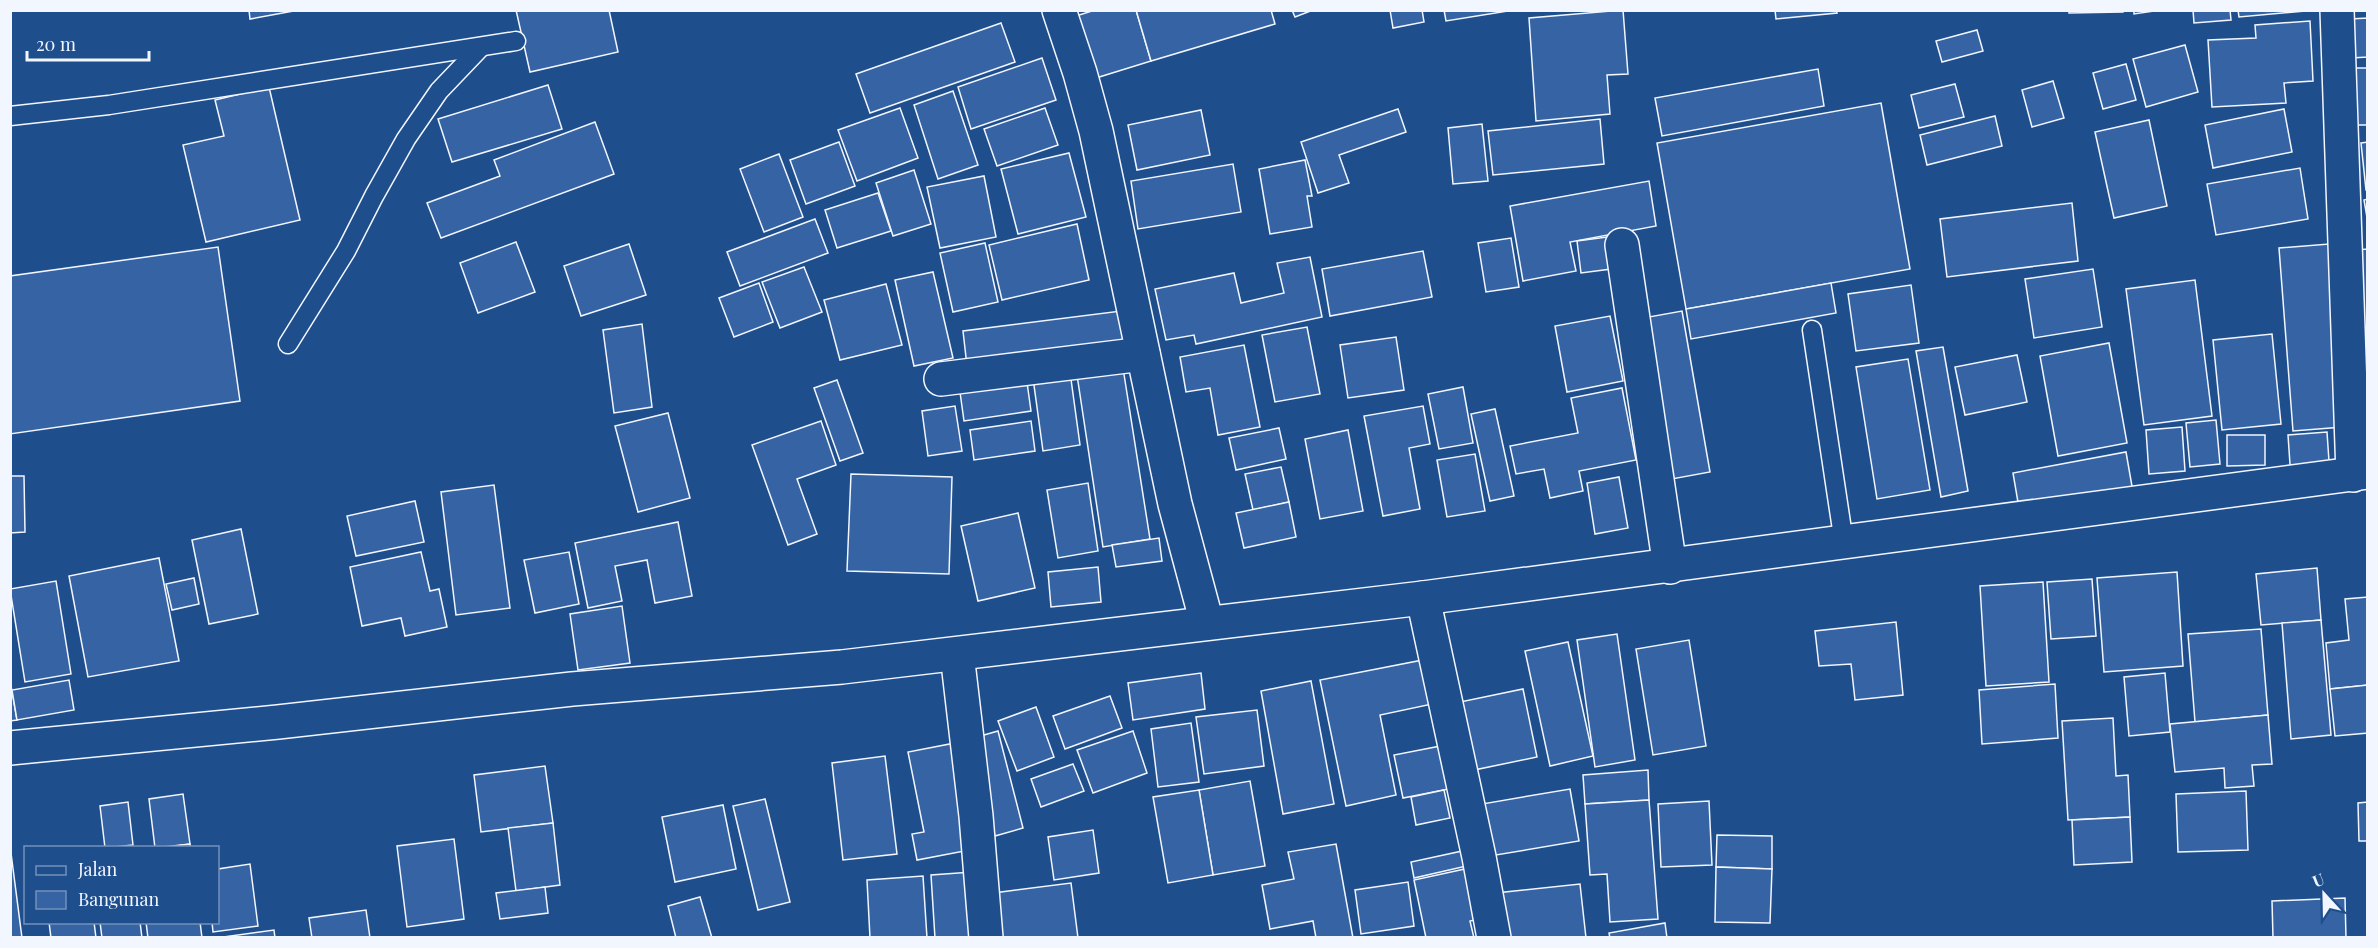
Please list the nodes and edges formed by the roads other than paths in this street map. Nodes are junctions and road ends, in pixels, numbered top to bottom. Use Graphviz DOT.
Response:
graph roads {
  1 [pos="1059,10"];
  2 [pos="2337,10"];
  3 [pos="516,40"];
  4 [pos="481,46"];
  5 [pos="10,116"];
  6 [pos="1622,245"];
  7 [pos="1812,330"];
  8 [pos="288,344"];
  9 [pos="1143,354"];
  10 [pos="941,379"];
  11 [pos="2360,473"];
  12 [pos="1844,543"];
  13 [pos="1670,567"];
  14 [pos="1423,598"];
  15 [pos="1207,623"];
  16 [pos="957,654"];
  17 [pos="10,748"];
  18 [pos="986,938"];
  19 [pos="1494,938"];
  1 -- 9 [label="main road"];
  2 -- 11 [label="main road"];
  3 -- 4 [label="lane"];
  4 -- 5 [label="lane"];
  4 -- 8 [label="lane"];
  6 -- 13 [label="main road"];
  7 -- 12 [label="lane"];
  9 -- 10 [label="main road"];
  9 -- 15 [label="main road"];
  11 -- 12 [label="main road"];
  12 -- 13 [label="main road"];
  13 -- 14 [label="main road"];
  14 -- 15 [label="main road"];
  14 -- 19 [label="main road"];
  15 -- 16 [label="main road"];
  16 -- 17 [label="main road"];
  16 -- 18 [label="main road"];
}
